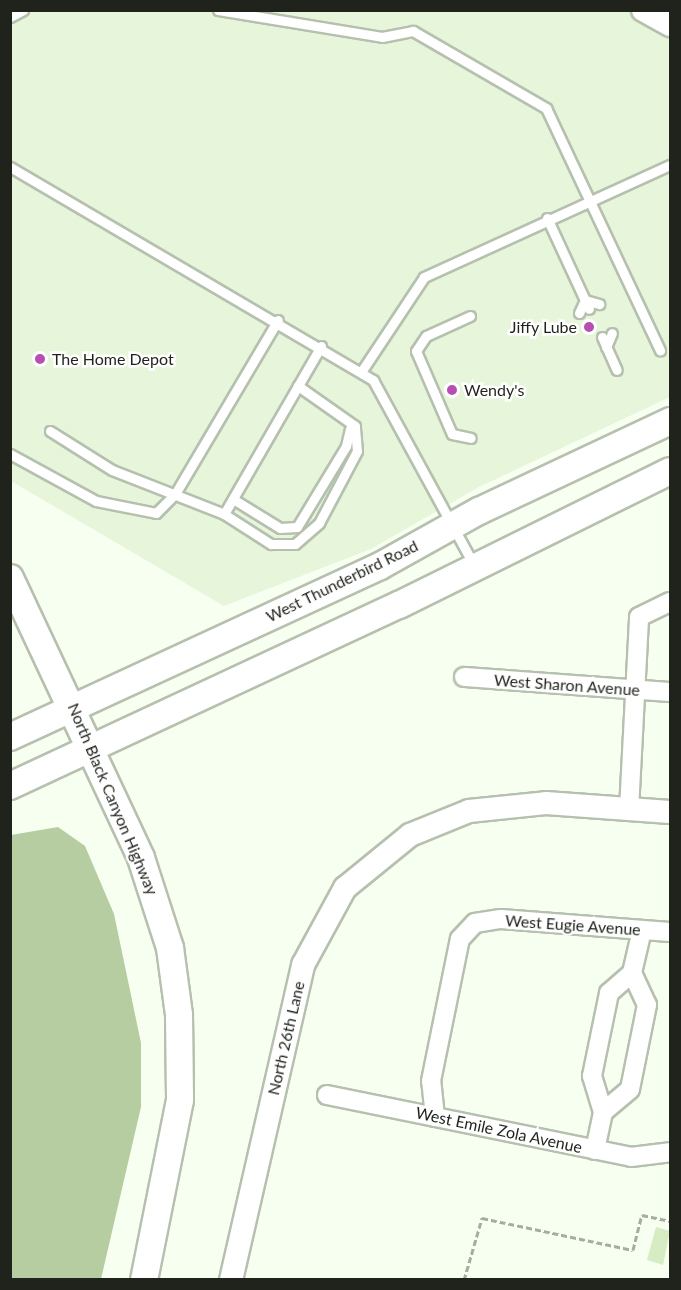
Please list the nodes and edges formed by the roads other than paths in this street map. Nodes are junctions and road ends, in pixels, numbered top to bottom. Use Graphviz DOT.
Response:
graph roads {
  1 [pos="23,10"];
  2 [pos="218,10"];
  3 [pos="644,10"];
  4 [pos="10,17"];
  5 [pos="670,25"];
  6 [pos="670,165"];
  7 [pos="10,167"];
  8 [pos="590,201"];
  9 [pos="547,218"];
  10 [pos="587,304"];
  11 [pos="599,304"];
  12 [pos="579,313"];
  13 [pos="470,316"];
  14 [pos="278,320"];
  15 [pos="612,333"];
  16 [pos="598,340"];
  17 [pos="321,346"];
  18 [pos="606,347"];
  19 [pos="660,350"];
  20 [pos="617,370"];
  21 [pos="361,372"];
  22 [pos="298,386"];
  23 [pos="349,420"];
  24 [pos="670,421"];
  25 [pos="50,431"];
  26 [pos="471,438"];
  27 [pos="670,452"];
  28 [pos="10,454"];
  29 [pos="670,471"];
  30 [pos="175,494"];
  31 [pos="233,499"];
  32 [pos="605,504"];
  33 [pos="224,514"];
  34 [pos="453,525"];
  35 [pos="475,568"];
  36 [pos="10,578"];
  37 [pos="670,602"];
  38 [pos="464,677"];
  39 [pos="636,690"];
  40 [pos="670,692"];
  41 [pos="74,708"];
  42 [pos="10,737"];
  43 [pos="91,750"];
  44 [pos="10,786"];
  45 [pos="629,810"];
  46 [pos="670,812"];
  47 [pos="642,930"];
  48 [pos="670,932"];
  49 [pos="632,974"];
  50 [pos="327,1095"];
  51 [pos="603,1112"];
  52 [pos="435,1117"];
  53 [pos="595,1150"];
  54 [pos="670,1152"];
  55 [pos="144,1280"];
  56 [pos="231,1280"];
  1 -- 4 [label="lane"];
  2 -- 8 [label="lane"];
  3 -- 5 [label="street"];
  6 -- 8 [label="lane"];
  7 -- 14 [label="lane"];
  8 -- 9 [label="lane"];
  8 -- 19 [label="lane"];
  9 -- 10 [label="lane"];
  9 -- 21 [label="lane"];
  10 -- 11 [label="lane"];
  10 -- 12 [label="lane"];
  13 -- 26 [label="lane"];
  14 -- 17 [label="lane"];
  14 -- 30 [label="lane"];
  15 -- 18 [label="lane"];
  16 -- 18 [label="lane"];
  17 -- 21 [label="lane"];
  17 -- 22 [label="lane"];
  18 -- 20 [label="lane"];
  21 -- 34 [label="lane"];
  22 -- 23 [label="lane"];
  22 -- 31 [label="lane"];
  23 -- 31 [label="lane"];
  23 -- 33 [label="lane"];
  24 -- 34 [label="main road, West Thunderbird Road"];
  25 -- 30 [label="lane"];
  27 -- 32 [label="main road"];
  28 -- 30 [label="lane"];
  29 -- 32 [label="main road"];
  30 -- 33 [label="lane"];
  31 -- 33 [label="lane"];
  32 -- 35 [label="main road"];
  34 -- 35 [label="lane"];
  34 -- 41 [label="main road, West Thunderbird Road"];
  35 -- 43 [label="main road"];
  36 -- 41 [label="main road, North Black Canyon Highway"];
  37 -- 39 [label="street"];
  38 -- 39 [label="street, West Sharon Avenue"];
  39 -- 40 [label="street, West Sharon Avenue"];
  39 -- 45 [label="street"];
  41 -- 42 [label="main road, West Thunderbird Road"];
  41 -- 43 [label="main road, North Black Canyon Highway"];
  43 -- 44 [label="main road"];
  43 -- 55 [label="main road, North Black Canyon Highway"];
  45 -- 46 [label="street, North 26th Lane"];
  45 -- 56 [label="street, North 26th Lane"];
  47 -- 48 [label="street, West Eugie Avenue"];
  47 -- 49 [label="street"];
  47 -- 52 [label="street, West Eugie Avenue"];
  49 -- 51 [label="street"];
  49 -- 51 [label="street"];
  50 -- 52 [label="street, West Emile Zola Avenue"];
  51 -- 53 [label="street"];
  52 -- 53 [label="street, West Emile Zola Avenue"];
  53 -- 54 [label="street, West Emile Zola Avenue"];
}
